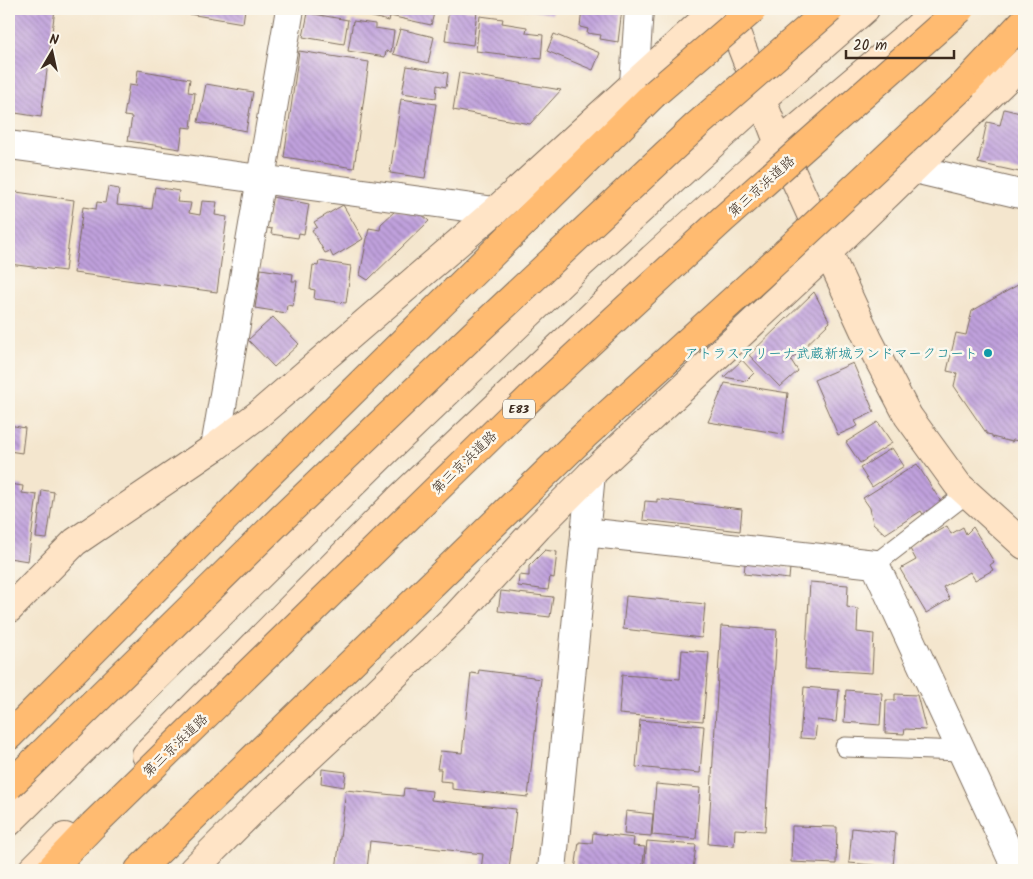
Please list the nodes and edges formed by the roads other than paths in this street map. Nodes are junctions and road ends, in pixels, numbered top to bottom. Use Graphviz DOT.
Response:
graph roads {
  1 [pos="290,9"];
  2 [pos="639,9"];
  3 [pos="716,9"];
  4 [pos="727,9"];
  5 [pos="753,9"];
  6 [pos="830,9"];
  7 [pos="865,9"];
  8 [pos="938,9"];
  9 [pos="960,9"];
  10 [pos="1024,22"];
  11 [pos="1024,62"];
  12 [pos="634,84"];
  13 [pos="762,99"];
  14 [pos="779,144"];
  15 [pos="9,146"];
  16 [pos="914,169"];
  17 [pos="262,179"];
  18 [pos="1024,194"];
  19 [pos="495,211"];
  20 [pos="828,252"];
  21 [pos="215,447"];
  22 [pos="591,474"];
  23 [pos="967,493"];
  24 [pos="585,532"];
  25 [pos="1024,545"];
  26 [pos="875,564"];
  27 [pos="9,609"];
  28 [pos="9,736"];
  29 [pos="845,747"];
  30 [pos="962,751"];
  31 [pos="9,786"];
  32 [pos="9,822"];
  33 [pos="32,870"];
  34 [pos="50,870"];
  35 [pos="138,870"];
  36 [pos="193,870"];
  37 [pos="552,870"];
  38 [pos="1017,870"];
  1 -- 17 [label="street"];
  2 -- 12 [label="street"];
  3 -- 12 [label="street"];
  4 -- 13 [label="street"];
  5 -- 28 [label="highway, bridge"];
  6 -- 31 [label="highway, bridge"];
  7 -- 13 [label="street"];
  8 -- 14 [label="street"];
  9 -- 34 [label="highway, 第三京浜道路 / E83, bridge"];
  10 -- 35 [label="highway, bridge"];
  11 -- 16 [label="street"];
  12 -- 19 [label="street"];
  13 -- 14 [label="street"];
  13 -- 32 [label="street"];
  14 -- 20 [label="street"];
  14 -- 33 [label="street"];
  15 -- 17 [label="street"];
  16 -- 18 [label="street"];
  16 -- 20 [label="street"];
  17 -- 19 [label="street"];
  17 -- 21 [label="street"];
  19 -- 21 [label="street"];
  20 -- 22 [label="street"];
  20 -- 23 [label="street"];
  21 -- 27 [label="street"];
  22 -- 24 [label="street"];
  22 -- 36 [label="street"];
  23 -- 25 [label="street"];
  23 -- 26 [label="lane"];
  24 -- 26 [label="street"];
  24 -- 37 [label="street"];
  26 -- 30 [label="street"];
  29 -- 30 [label="lane"];
  30 -- 38 [label="street"];
}
